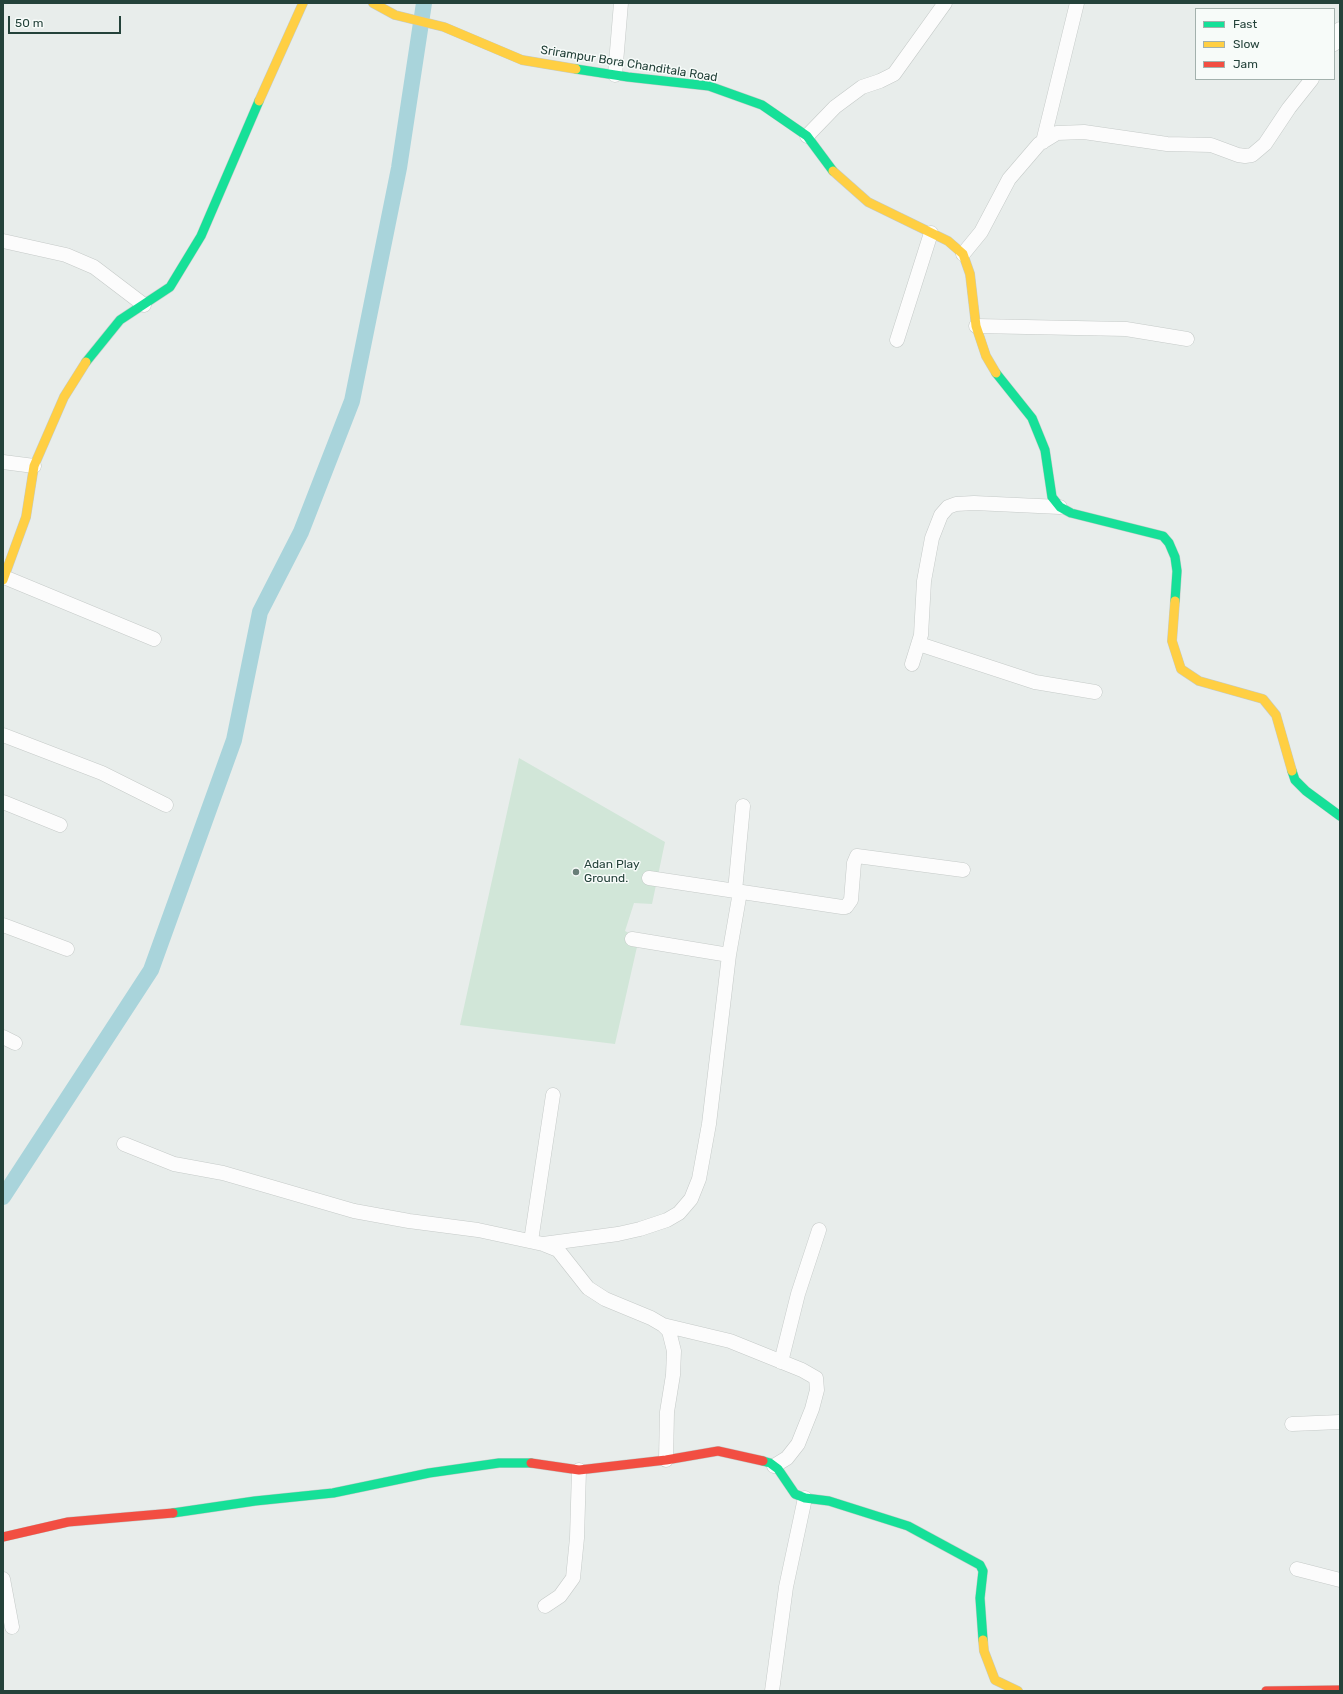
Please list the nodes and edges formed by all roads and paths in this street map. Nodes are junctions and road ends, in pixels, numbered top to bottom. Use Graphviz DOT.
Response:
graph roads {
  1 [pos="303,3"];
  2 [pos="373,3"];
  3 [pos="621,3"];
  4 [pos="945,3"];
  5 [pos="1077,3"];
  6 [pos="396,9"];
  7 [pos="1340,29"];
  8 [pos="1335,42"];
  9 [pos="615,75"];
  10 [pos="1311,80"];
  11 [pos="806,136"];
  12 [pos="1043,142"];
  13 [pos="931,233"];
  14 [pos="3,241"];
  15 [pos="963,254"];
  16 [pos="144,305"];
  17 [pos="976,326"];
  18 [pos="897,340"];
  19 [pos="1187,340"];
  20 [pos="3,462"];
  21 [pos="34,466"];
  22 [pos="1060,507"];
  23 [pos="3,578"];
  24 [pos="154,639"];
  25 [pos="919,644"];
  26 [pos="912,664"];
  27 [pos="1095,692"];
  28 [pos="3,735"];
  29 [pos="3,802"];
  30 [pos="166,805"];
  31 [pos="743,806"];
  32 [pos="1340,816"];
  33 [pos="60,825"];
  34 [pos="963,870"];
  35 [pos="649,878"];
  36 [pos="738,892"];
  37 [pos="3,924"];
  38 [pos="632,939"];
  39 [pos="67,949"];
  40 [pos="729,955"];
  41 [pos="553,1095"];
  42 [pos="124,1144"];
  43 [pos="819,1230"];
  44 [pos="537,1242"];
  45 [pos="663,1325"];
  46 [pos="781,1362"];
  47 [pos="1340,1422"];
  48 [pos="1292,1424"];
  49 [pos="666,1460"];
  50 [pos="774,1466"];
  51 [pos="579,1470"];
  52 [pos="805,1498"];
  53 [pos="3,1537"];
  54 [pos="1297,1569"];
  55 [pos="3,1579"];
  56 [pos="1340,1580"];
  57 [pos="545,1606"];
  58 [pos="12,1627"];
  59 [pos="1340,1690"];
  60 [pos="772,1691"];
  61 [pos="1018,1691"];
  62 [pos="1266,1691"];
  1 -- 16 [label="street"];
  2 -- 6 [label="street"];
  3 -- 9 [label="street"];
  4 -- 11 [label="street"];
  5 -- 12 [label="street"];
  6 -- 9 [label="street, Srirampur Bora Chanditala Road"];
  7 -- 8 [label="street"];
  9 -- 11 [label="street, Srirampur Bora Chanditala Road"];
  10 -- 12 [label="street"];
  11 -- 13 [label="street, Srirampur Bora Chanditala Road"];
  12 -- 15 [label="street"];
  13 -- 15 [label="street, Srirampur Bora Chanditala Road"];
  13 -- 18 [label="street"];
  14 -- 16 [label="street"];
  15 -- 17 [label="street, Srirampur Bora Chanditala Road"];
  16 -- 21 [label="street"];
  17 -- 19 [label="street"];
  17 -- 22 [label="street, Srirampur Bora Chanditala Road"];
  20 -- 21 [label="street"];
  21 -- 23 [label="street"];
  22 -- 25 [label="street"];
  22 -- 32 [label="street"];
  23 -- 24 [label="street"];
  25 -- 26 [label="street"];
  25 -- 27 [label="street"];
  28 -- 30 [label="street"];
  29 -- 33 [label="street"];
  31 -- 36 [label="street"];
  34 -- 36 [label="street"];
  35 -- 36 [label="street"];
  36 -- 40 [label="street"];
  37 -- 39 [label="street"];
  38 -- 40 [label="street"];
  40 -- 44 [label="street"];
  41 -- 44 [label="street"];
  42 -- 44 [label="street"];
  43 -- 46 [label="street"];
  44 -- 45 [label="street"];
  45 -- 46 [label="street"];
  45 -- 49 [label="street"];
  46 -- 50 [label="street"];
  47 -- 48 [label="street"];
  49 -- 50 [label="street"];
  49 -- 51 [label="street"];
  50 -- 52 [label="street"];
  51 -- 53 [label="street"];
  51 -- 57 [label="street"];
  52 -- 60 [label="street"];
  52 -- 61 [label="street"];
  54 -- 56 [label="street"];
  55 -- 58 [label="street"];
  59 -- 62 [label="street"];
}
